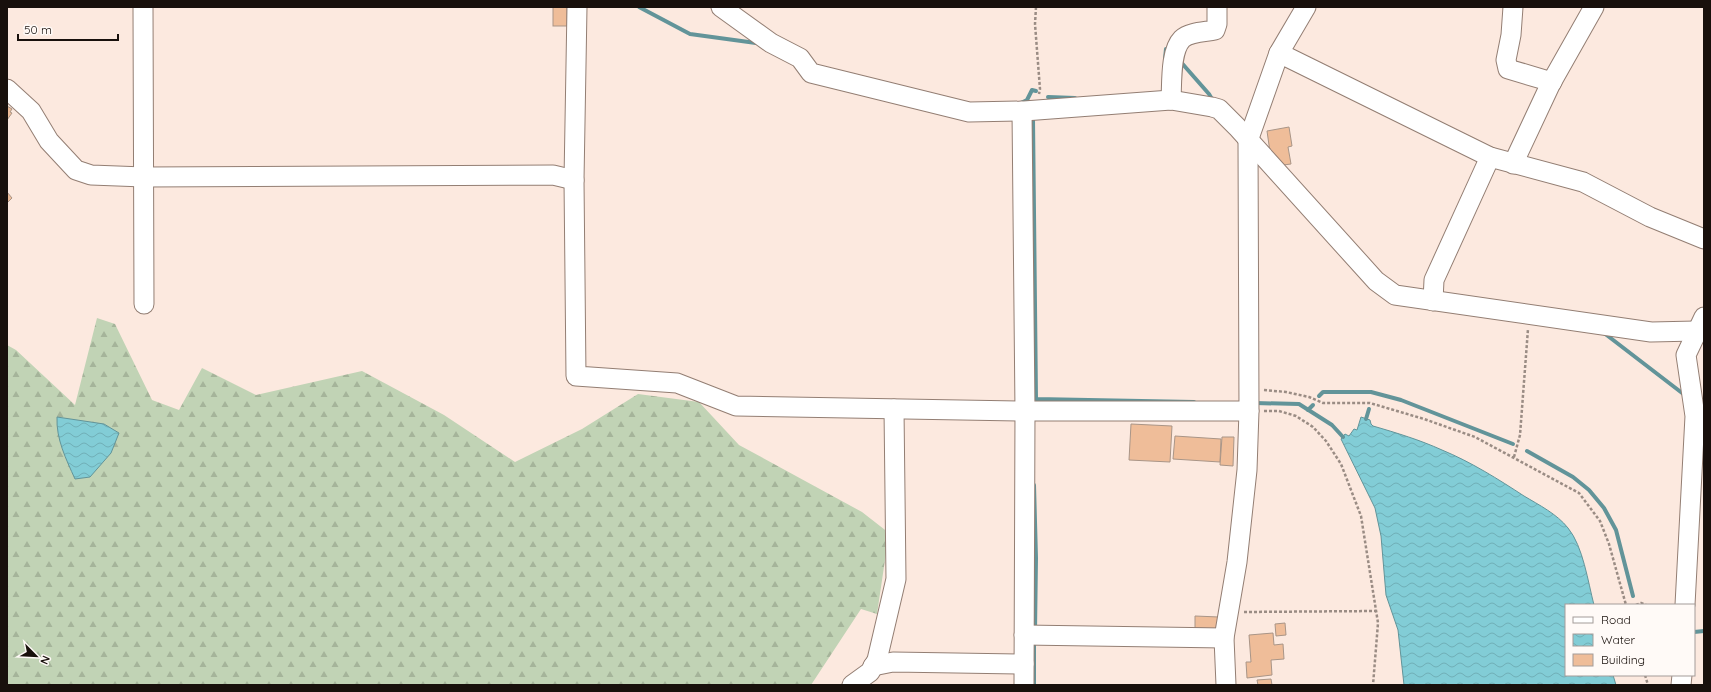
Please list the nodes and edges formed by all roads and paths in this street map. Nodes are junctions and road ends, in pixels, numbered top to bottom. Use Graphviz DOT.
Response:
graph roads {
  1 [pos="143,7"];
  2 [pos="577,7"];
  3 [pos="721,7"];
  4 [pos="1036,7"];
  5 [pos="1217,7"];
  6 [pos="1306,7"];
  7 [pos="1513,7"];
  8 [pos="1594,7"];
  9 [pos="1279,53"];
  10 [pos="1552,82"];
  11 [pos="7,89"];
  12 [pos="1171,100"];
  13 [pos="1027,110"];
  14 [pos="1248,141"];
  15 [pos="1490,157"];
  16 [pos="1513,164"];
  17 [pos="144,177"];
  18 [pos="574,180"];
  19 [pos="1704,240"];
  20 [pos="1433,296"];
  21 [pos="144,304"];
  22 [pos="1529,314"];
  23 [pos="1700,324"];
  24 [pos="1249,389"];
  25 [pos="894,409"];
  26 [pos="1025,411"];
  27 [pos="1249,411"];
  28 [pos="1699,416"];
  29 [pos="1514,457"];
  30 [pos="1626,604"];
  31 [pos="1686,604"];
  32 [pos="1376,611"];
  33 [pos="1229,612"];
  34 [pos="1024,635"];
  35 [pos="1224,638"];
  36 [pos="1024,664"];
  37 [pos="873,666"];
  38 [pos="852,685"];
  39 [pos="1024,685"];
  40 [pos="1226,685"];
  41 [pos="1373,685"];
  1 -- 17 [label="street"];
  2 -- 18 [label="street"];
  3 -- 13 [label="street"];
  4 -- 13 [label="path"];
  5 -- 12 [label="street"];
  6 -- 9 [label="street"];
  7 -- 10 [label="street"];
  8 -- 10 [label="street"];
  9 -- 14 [label="street"];
  9 -- 15 [label="street"];
  10 -- 16 [label="street"];
  11 -- 17 [label="street"];
  12 -- 13 [label="street"];
  12 -- 14 [label="street"];
  13 -- 26 [label="street"];
  14 -- 20 [label="street"];
  14 -- 24 [label="street"];
  15 -- 16 [label="street"];
  15 -- 20 [label="street"];
  16 -- 19 [label="street"];
  17 -- 18 [label="street"];
  17 -- 21 [label="street"];
  18 -- 25 [label="street"];
  20 -- 22 [label="street"];
  22 -- 23 [label="street"];
  22 -- 29 [label="path"];
  23 -- 28 [label="street"];
  24 -- 27 [label="street"];
  24 -- 29 [label="path"];
  25 -- 26 [label="street"];
  25 -- 37 [label="street"];
  26 -- 27 [label="street"];
  26 -- 34 [label="street"];
  27 -- 32 [label="path"];
  27 -- 33 [label="street"];
  28 -- 31 [label="street"];
  29 -- 30 [label="path"];
  32 -- 33 [label="path"];
  32 -- 41 [label="path"];
  33 -- 35 [label="street"];
  34 -- 35 [label="street"];
  34 -- 36 [label="street"];
  35 -- 40 [label="street"];
  36 -- 37 [label="street"];
  36 -- 39 [label="street"];
  37 -- 38 [label="street"];
}
